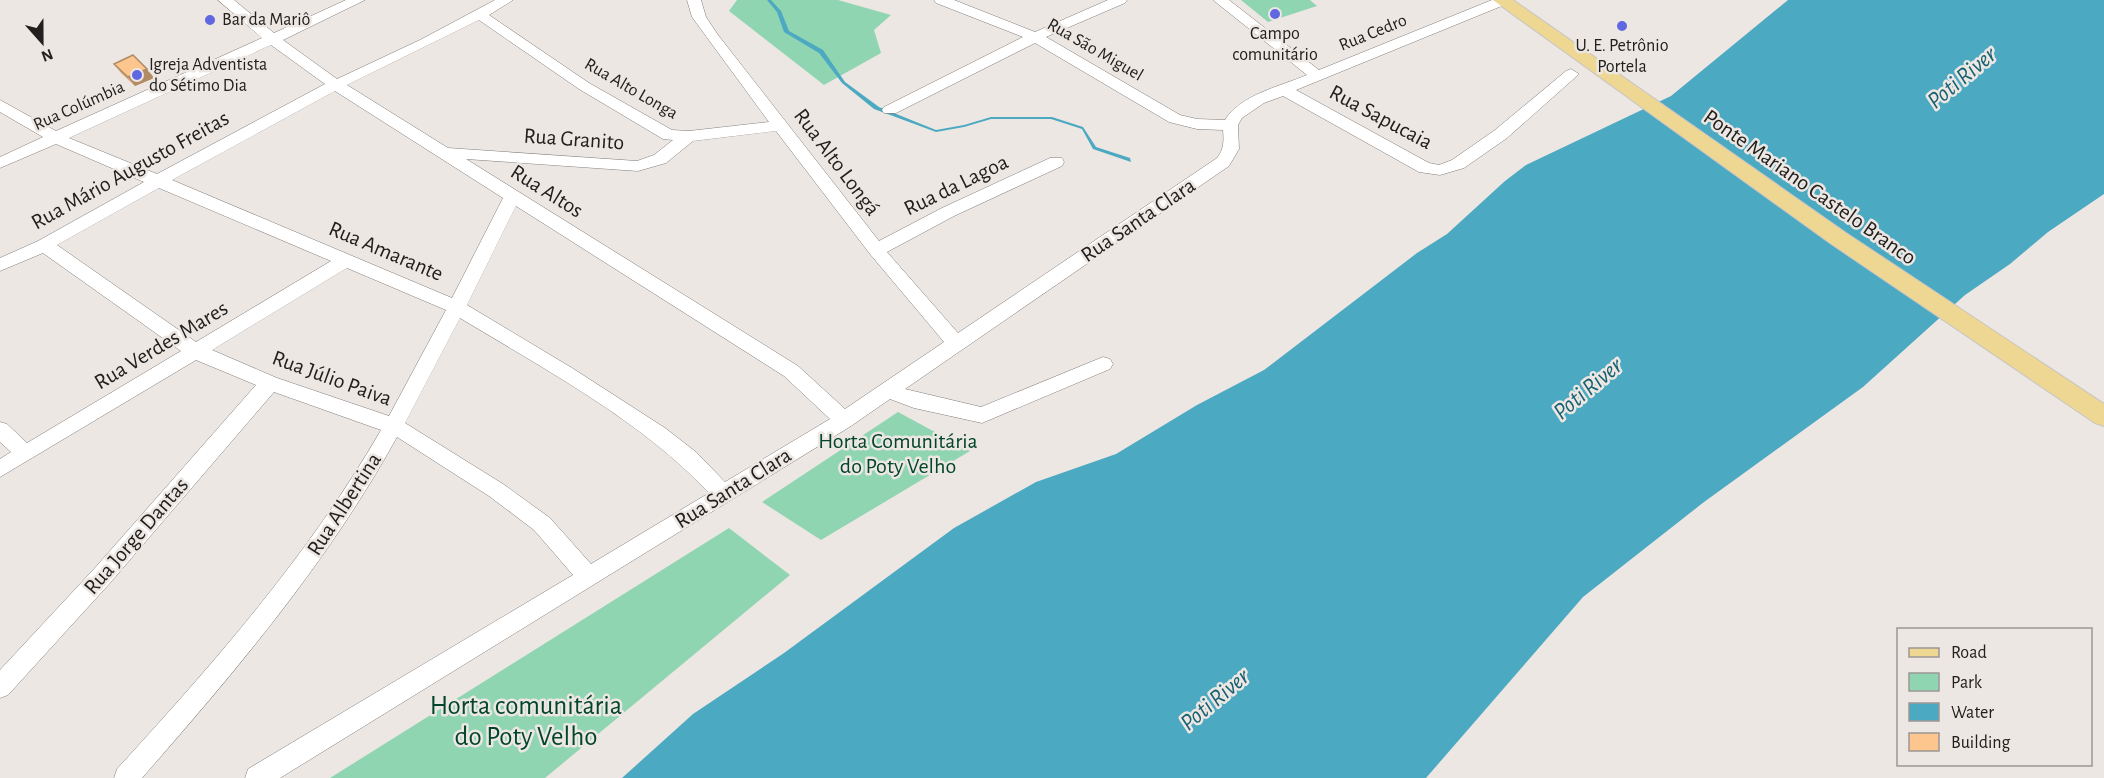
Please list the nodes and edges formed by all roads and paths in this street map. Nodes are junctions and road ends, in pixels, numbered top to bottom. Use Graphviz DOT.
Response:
graph roads {
  1 [pos="225,0"];
  2 [pos="358,0"];
  3 [pos="506,0"];
  4 [pos="693,0"];
  5 [pos="940,0"];
  6 [pos="1120,0"];
  7 [pos="1220,0"];
  8 [pos="1503,0"];
  9 [pos="479,14"];
  10 [pos="1035,37"];
  11 [pos="272,39"];
  12 [pos="1572,74"];
  13 [pos="1317,76"];
  14 [pos="336,85"];
  15 [pos="1284,90"];
  16 [pos="0,105"];
  17 [pos="890,110"];
  18 [pos="1230,125"];
  19 [pos="781,126"];
  20 [pos="689,136"];
  21 [pos="56,138"];
  22 [pos="447,153"];
  23 [pos="1056,162"];
  24 [pos="0,163"];
  25 [pos="159,180"];
  26 [pos="512,196"];
  27 [pos="44,244"];
  28 [pos="876,250"];
  29 [pos="345,261"];
  30 [pos="0,265"];
  31 [pos="456,307"];
  32 [pos="956,344"];
  33 [pos="197,352"];
  34 [pos="1102,364"];
  35 [pos="270,383"];
  36 [pos="888,390"];
  37 [pos="2104,416"];
  38 [pos="844,420"];
  39 [pos="394,426"];
  40 [pos="0,430"];
  41 [pos="25,453"];
  42 [pos="0,469"];
  43 [pos="723,494"];
  44 [pos="590,578"];
  45 [pos="0,687"];
  46 [pos="126,778"];
  47 [pos="257,778"];
  1 -- 11 [label="street, Rua Altos"];
  2 -- 11 [label="street, Rua Colúmbia"];
  3 -- 9 [label="street, Rua Mário Augusto Freitas"];
  4 -- 19 [label="street, Rua Alto Longá"];
  5 -- 10 [label="street, Rua São Miguel"];
  6 -- 10 [label="street"];
  7 -- 13 [label="street, Rua Sapucaia"];
  8 -- 13 [label="street, Rua Cedro"];
  8 -- 37 [label="main road, Ponte Mariano Castelo Branco"];
  9 -- 14 [label="street, Rua Mário Augusto Freitas"];
  9 -- 20 [label="street, Rua Alto Longa"];
  10 -- 17 [label="street"];
  10 -- 18 [label="street, Rua São Miguel"];
  11 -- 14 [label="street, Rua Altos"];
  11 -- 21 [label="street, Rua Colúmbia"];
  12 -- 15 [label="street, Rua Sapucaia"];
  13 -- 15 [label="street, Rua Cedro"];
  14 -- 22 [label="street, Rua Altos"];
  14 -- 25 [label="street, Rua Mário Augusto Freitas"];
  15 -- 18 [label="street, Rua Cedro"];
  16 -- 21 [label="street, Rua Amarante"];
  18 -- 32 [label="street, Rua Santa Clara"];
  19 -- 20 [label="street, Rua Alto Longa"];
  19 -- 28 [label="street, Rua Alto Longá"];
  20 -- 22 [label="street, Rua Granito"];
  21 -- 24 [label="street, Rua Colúmbia"];
  21 -- 25 [label="street, Rua Amarante"];
  22 -- 26 [label="street, Rua Altos"];
  23 -- 28 [label="street, Rua da Lagoa"];
  25 -- 27 [label="street, Rua Mário Augusto Freitas"];
  25 -- 29 [label="street, Rua Amarante"];
  26 -- 31 [label="street, Rua Albertina"];
  26 -- 38 [label="street, Rua Altos"];
  27 -- 30 [label="street, Rua Mário Augusto Freitas"];
  27 -- 33 [label="street, Rua Júlio Paiva"];
  28 -- 32 [label="street, Rua Alto Longá"];
  29 -- 31 [label="street, Rua Amarante"];
  29 -- 33 [label="street, Rua Verdes Mares"];
  31 -- 39 [label="street, Rua Albertina"];
  31 -- 43 [label="street, Rua Amarante"];
  32 -- 36 [label="street, Rua Santa Clara"];
  33 -- 35 [label="street, Rua Júlio Paiva"];
  33 -- 41 [label="street, Rua Verdes Mares"];
  34 -- 36 [label="street"];
  35 -- 39 [label="street, Rua Júlio Paiva"];
  35 -- 45 [label="street, Rua Jorge Dantas"];
  36 -- 38 [label="street, Rua Santa Clara"];
  38 -- 43 [label="street, Rua Santa Clara"];
  39 -- 44 [label="street, Rua Júlio Paiva"];
  39 -- 46 [label="street, Rua Albertina"];
  40 -- 41 [label="street"];
  41 -- 42 [label="street, Rua Verdes Mares"];
  43 -- 44 [label="street, Rua Santa Clara"];
  44 -- 47 [label="street, Rua Santa Clara"];
}
